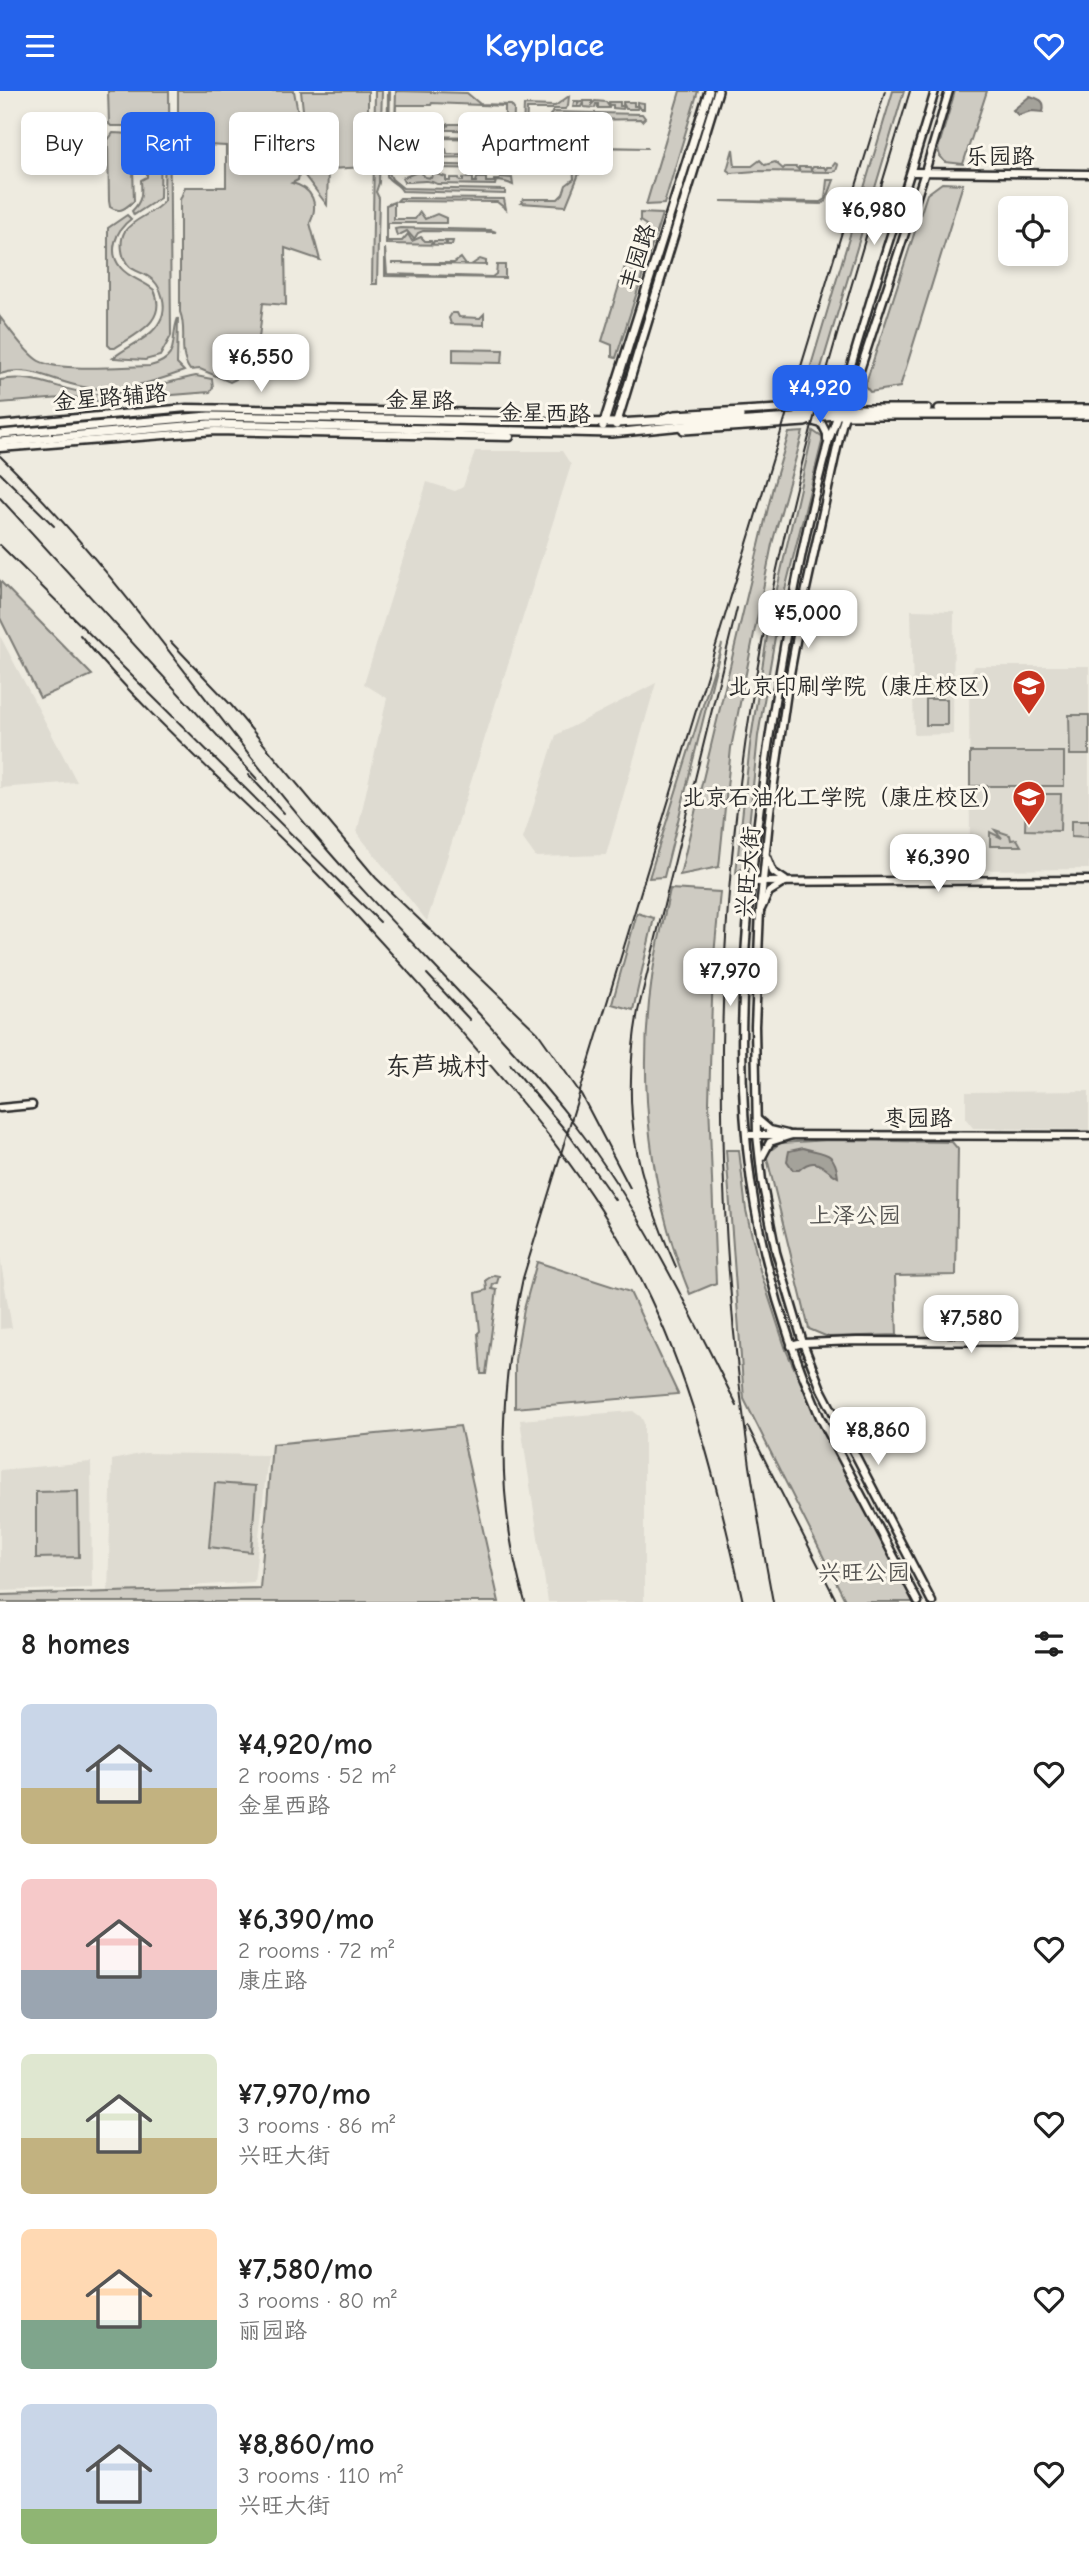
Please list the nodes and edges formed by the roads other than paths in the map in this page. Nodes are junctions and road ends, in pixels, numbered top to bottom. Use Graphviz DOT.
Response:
graph roads {
  1 [pos="709,91"];
  2 [pos="718,91"];
  3 [pos="935,91"];
  4 [pos="949,91"];
  5 [pos="912,172"];
  6 [pos="925,173"];
  7 [pos="1089,174"];
  8 [pos="615,389"];
  9 [pos="625,395"];
  10 [pos="1089,409"];
  11 [pos="842,412"];
  12 [pos="1089,415"];
  13 [pos="820,416"];
  14 [pos="793,417"];
  15 [pos="809,420"];
  16 [pos="515,421"];
  17 [pos="604,423"];
  18 [pos="617,423"];
  19 [pos="0,425"];
  20 [pos="645,430"];
  21 [pos="601,433"];
  22 [pos="612,433"];
  23 [pos="0,434"];
  24 [pos="510,437"];
  25 [pos="0,442"];
  26 [pos="0,448"];
  27 [pos="827,448"];
  28 [pos="766,856"];
  29 [pos="1089,880"];
  30 [pos="787,881"];
  31 [pos="752,882"];
  32 [pos="762,882"];
  33 [pos="760,910"];
  34 [pos="32,1105"];
  35 [pos="0,1108"];
  36 [pos="756,1115"];
  37 [pos="747,1135"];
  38 [pos="757,1135"];
  39 [pos="792,1135"];
  40 [pos="1089,1136"];
  41 [pos="761,1166"];
  42 [pos="1089,1342"];
  43 [pos="803,1343"];
  44 [pos="791,1346"];
  45 [pos="918,1602"];
  46 [pos="932,1602"];
  1 -- 8 [label="main road, 丰园路"];
  2 -- 9 [label="main road, 丰园路"];
  3 -- 5 [label="main road, 兴旺大街"];
  4 -- 6 [label="main road, 兴旺大街"];
  5 -- 6 [label="main road, 乐园路"];
  5 -- 11 [label="main road, 兴旺大街"];
  6 -- 7 [label="main road, 乐园路"];
  6 -- 11 [label="main road, 兴旺大街"];
  8 -- 9 [label="main road"];
  8 -- 17 [label="main road, 丰园路"];
  9 -- 18 [label="main road, 丰园路"];
  10 -- 11 [label="main road, 金星西路"];
  11 -- 12 [label="main road, 金星西路"];
  11 -- 13 [label="main road, 金星西路"];
  11 -- 18 [label="main road, 金星路"];
  11 -- 27 [label="main road, 兴旺大街"];
  11 -- 28 [label="main road, 兴旺大街"];
  13 -- 14 [label="main road, 金星西路"];
  13 -- 15 [label="main road"];
  14 -- 15 [label="main road"];
  14 -- 20 [label="main road, 金星西路"];
  15 -- 20 [label="main road"];
  15 -- 27 [label="main road"];
  16 -- 17 [label="main road, 金星路"];
  16 -- 19 [label="main road, 金星路辅路"];
  16 -- 23 [label="main road, 金星路"];
  17 -- 18 [label="main road, 金星路"];
  17 -- 21 [label="main road, 丰园路"];
  18 -- 22 [label="main road, 丰园路"];
  20 -- 22 [label="main road, 金星西路"];
  21 -- 22 [label="main road, 金星西路"];
  21 -- 25 [label="main road, 金星西路"];
  24 -- 26 [label="main road, 金星路辅路"];
  27 -- 31 [label="main road, 兴旺大街"];
  28 -- 30 [label="main road"];
  28 -- 32 [label="main road, 兴旺大街"];
  29 -- 30 [label="main road"];
  30 -- 32 [label="main road"];
  30 -- 33 [label="main road"];
  31 -- 32 [label="main road"];
  31 -- 37 [label="main road, 兴旺大街"];
  32 -- 33 [label="main road, 兴旺大街"];
  33 -- 36 [label="main road, 兴旺大街"];
  34 -- 35 [label="main road"];
  36 -- 38 [label="main road, 兴旺大街"];
  36 -- 39 [label="main road"];
  37 -- 38 [label="main road, 枣园路"];
  37 -- 44 [label="main road, 兴旺大街"];
  38 -- 39 [label="main road, 枣园路"];
  38 -- 41 [label="main road, 兴旺大街"];
  39 -- 40 [label="main road, 枣园路"];
  39 -- 41 [label="main road"];
  41 -- 43 [label="main road, 兴旺大街"];
  42 -- 43 [label="main road"];
  43 -- 44 [label="main road"];
  43 -- 46 [label="main road, 兴旺大街"];
  44 -- 45 [label="main road, 兴旺大街"];
}
